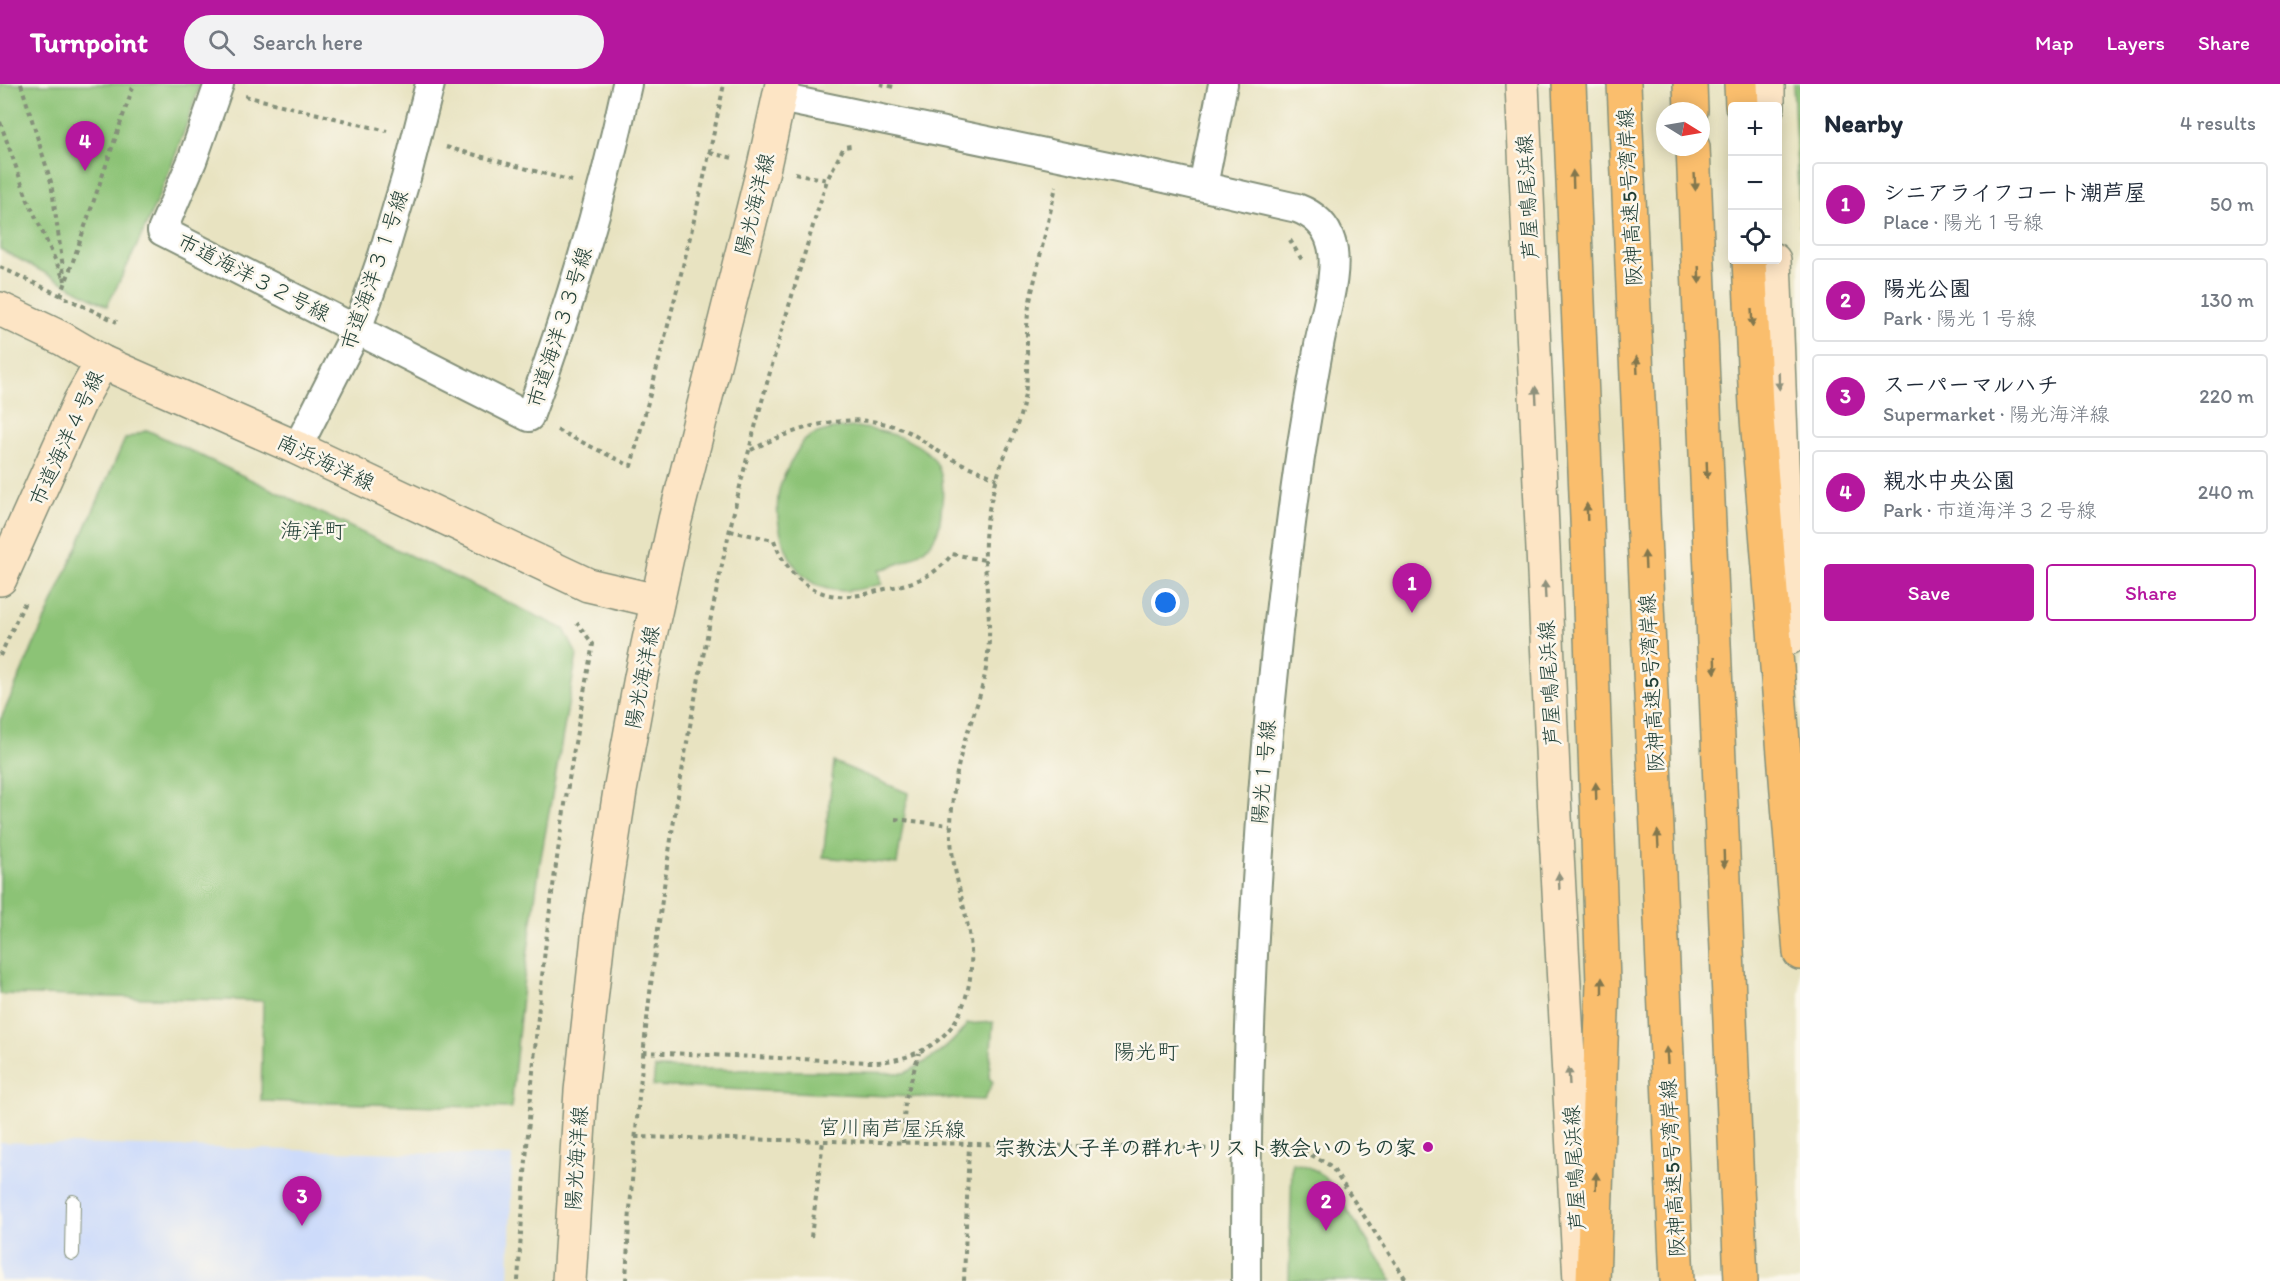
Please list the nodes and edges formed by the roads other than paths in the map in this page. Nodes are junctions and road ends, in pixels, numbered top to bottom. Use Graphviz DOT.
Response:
graph roads {
  1 [pos="219,84"];
  2 [pos="430,84"];
  3 [pos="627,84"];
  4 [pos="1223,84"];
  5 [pos="1522,84"];
  6 [pos="1569,84"];
  7 [pos="1624,84"];
  8 [pos="1690,84"];
  9 [pos="1741,84"];
  10 [pos="1767,84"];
  11 [pos="781,91"];
  12 [pos="1691,102"];
  13 [pos="1742,102"];
  14 [pos="1768,102"];
  15 [pos="1693,156"];
  16 [pos="1203,186"];
  17 [pos="1749,264"];
  18 [pos="1774,264"];
  19 [pos="0,309"];
  20 [pos="357,330"];
  21 [pos="102,362"];
  22 [pos="297,448"];
  23 [pos="0,579"];
  24 [pos="657,601"];
  25 [pos="1800,908"];
  26 [pos="1800,953"];
  27 [pos="73,1202"];
  28 [pos="72,1253"];
  29 [pos="569,1281"];
  30 [pos="1246,1281"];
  31 [pos="1580,1281"];
  32 [pos="1593,1281"];
  33 [pos="1677,1281"];
  34 [pos="1742,1281"];
  1 -- 20 [label="street, 市道海洋３２号線"];
  2 -- 20 [label="street, 市道海洋３１号線"];
  3 -- 20 [label="street, 市道海洋３３号線"];
  4 -- 16 [label="street"];
  31 -- 5 [label="street, 芦屋鳴尾浜線, one-way"];
  32 -- 6 [label="highway, one-way"];
  33 -- 7 [label="highway, 阪神高速5号湾岸線, one-way"];
  8 -- 12 [label="highway"];
  9 -- 13 [label="highway"];
  10 -- 14 [label="street"];
  11 -- 16 [label="street, 陽光１号線"];
  11 -- 24 [label="street, 陽光海洋線"];
  15 -- 34 [label="highway, one-way"];
  16 -- 30 [label="street, 陽光１号線"];
  17 -- 26 [label="highway, one-way"];
  18 -- 25 [label="street, one-way"];
  19 -- 21 [label="street, 南浜海洋線"];
  20 -- 22 [label="street, 市道海洋３１号線"];
  21 -- 22 [label="street, 南浜海洋線"];
  21 -- 23 [label="street, 市道海洋４号線"];
  22 -- 24 [label="street, 南浜海洋線"];
  24 -- 29 [label="street, 陽光海洋線"];
  27 -- 28 [label="lane"];
}
